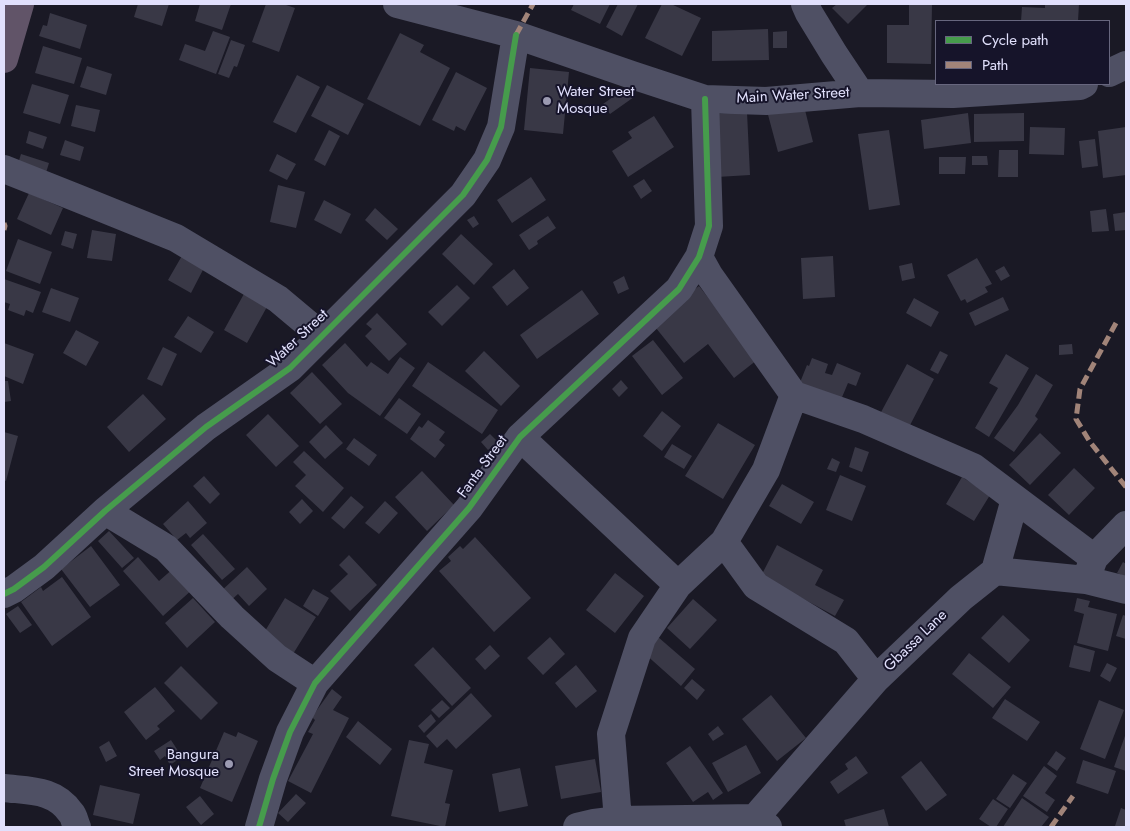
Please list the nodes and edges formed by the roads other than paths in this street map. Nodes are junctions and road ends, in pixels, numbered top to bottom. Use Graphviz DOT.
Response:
graph roads {
  1 [pos="20,4"];
  2 [pos="396,4"];
  3 [pos="805,4"];
  4 [pos="516,35"];
  5 [pos="4,59"];
  6 [pos="1126,65"];
  7 [pos="1110,73"];
  8 [pos="1082,85"];
  9 [pos="860,93"];
  10 [pos="705,99"];
  11 [pos="4,169"];
  12 [pos="700,257"];
  13 [pos="322,335"];
  14 [pos="794,395"];
  15 [pos="520,437"];
  16 [pos="1015,499"];
  17 [pos="105,510"];
  18 [pos="1126,525"];
  19 [pos="724,542"];
  20 [pos="1090,569"];
  21 [pos="995,571"];
  22 [pos="678,584"];
  23 [pos="1126,590"];
  24 [pos="4,594"];
  25 [pos="876,680"];
  26 [pos="315,683"];
  27 [pos="4,788"];
  28 [pos="618,820"];
  29 [pos="761,822"];
  30 [pos="77,827"];
  31 [pos="258,827"];
  32 [pos="577,827"];
  1 -- 5 [label="highway"];
  2 -- 4 [label="street, Main Water Street"];
  3 -- 9 [label="street"];
  4 -- 10 [label="street, Main Water Street"];
  4 -- 13 [label="street, Water Street"];
  6 -- 7 [label="street"];
  8 -- 9 [label="street, Main Water Street"];
  9 -- 10 [label="street, Main Water Street"];
  10 -- 12 [label="street, Fanta Street"];
  11 -- 13 [label="street"];
  12 -- 14 [label="street"];
  12 -- 15 [label="street, Fanta Street"];
  13 -- 17 [label="street, Water Street"];
  14 -- 16 [label="street"];
  14 -- 19 [label="street"];
  15 -- 22 [label="street"];
  15 -- 26 [label="street, Fanta Street"];
  16 -- 20 [label="street"];
  16 -- 21 [label="street"];
  17 -- 24 [label="street, Water Street"];
  17 -- 26 [label="street"];
  18 -- 20 [label="street"];
  19 -- 22 [label="street"];
  19 -- 25 [label="street"];
  20 -- 21 [label="street"];
  20 -- 23 [label="street"];
  21 -- 25 [label="street, Gbassa Lane"];
  22 -- 28 [label="street"];
  25 -- 29 [label="street, Gbassa Lane"];
  26 -- 31 [label="street, Fanta Street"];
  27 -- 30 [label="street"];
  28 -- 29 [label="street"];
  28 -- 32 [label="street"];
}
